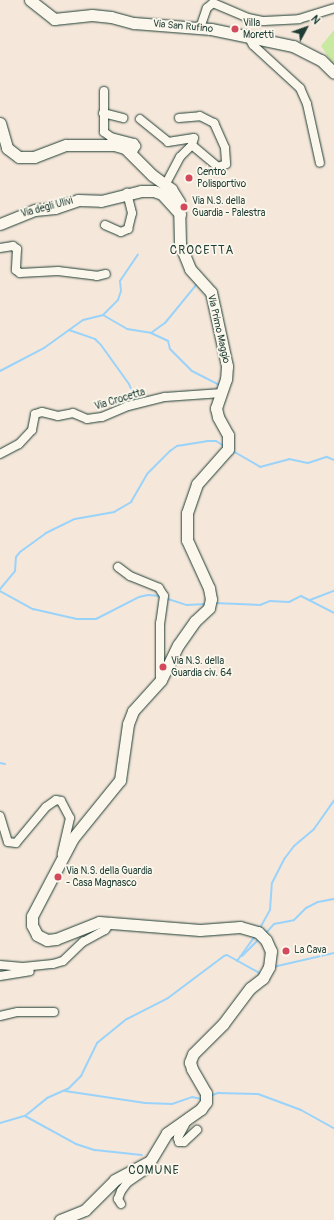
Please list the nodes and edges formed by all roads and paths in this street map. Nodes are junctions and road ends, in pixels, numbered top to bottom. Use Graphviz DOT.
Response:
graph roads {
  1 [pos="30,0"];
  2 [pos="334,8"];
  3 [pos="200,28"];
  4 [pos="248,36"];
  5 [pos="334,72"];
  6 [pos="104,91"];
  7 [pos="103,113"];
  8 [pos="123,118"];
  9 [pos="140,118"];
  10 [pos="179,118"];
  11 [pos="0,123"];
  12 [pos="192,145"];
  13 [pos="132,154"];
  14 [pos="320,163"];
  15 [pos="165,185"];
  16 [pos="127,193"];
  17 [pos="180,215"];
  18 [pos="0,224"];
  19 [pos="105,225"];
  20 [pos="0,248"];
  21 [pos="106,274"];
  22 [pos="222,393"];
  23 [pos="0,454"];
  24 [pos="118,566"];
  25 [pos="160,681"];
  26 [pos="0,816"];
  27 [pos="62,858"];
  28 [pos="111,922"];
  29 [pos="63,961"];
  30 [pos="0,965"];
  31 [pos="0,976"];
  32 [pos="54,1012"];
  33 [pos="0,1016"];
  34 [pos="189,1117"];
  35 [pos="197,1130"];
  36 [pos="150,1161"];
  37 [pos="121,1204"];
  38 [pos="60,1220"];
  1 -- 3 [label="main road, Via San Rufino"];
  2 -- 3 [label="street"];
  3 -- 4 [label="main road, Via San Rufino"];
  4 -- 5 [label="main road, Via San Rufino"];
  4 -- 14 [label="street"];
  6 -- 7 [label="street"];
  7 -- 8 [label="street"];
  7 -- 13 [label="street"];
  9 -- 12 [label="street"];
  10 -- 12 [label="street"];
  11 -- 13 [label="main road, Via Primo Maggio"];
  12 -- 15 [label="street"];
  13 -- 15 [label="main road, Via Primo Maggio"];
  15 -- 17 [label="main road, Via Primo Maggio"];
  16 -- 17 [label="main road, Via degli Ulivi"];
  16 -- 18 [label="main road, Via degli Ulivi"];
  16 -- 19 [label="street"];
  17 -- 22 [label="main road, Via Primo Maggio"];
  20 -- 21 [label="street"];
  22 -- 23 [label="street, Via Crocetta"];
  22 -- 25 [label="main road, Via Primo Maggio"];
  24 -- 25 [label="street"];
  25 -- 27 [label="main road"];
  26 -- 27 [label="street"];
  27 -- 28 [label="main road"];
  28 -- 29 [label="street"];
  28 -- 34 [label="main road"];
  29 -- 30 [label="street"];
  29 -- 31 [label="street"];
  32 -- 33 [label="street"];
  34 -- 35 [label="street"];
  34 -- 36 [label="main road"];
  36 -- 37 [label="street"];
  36 -- 38 [label="main road"];
}
